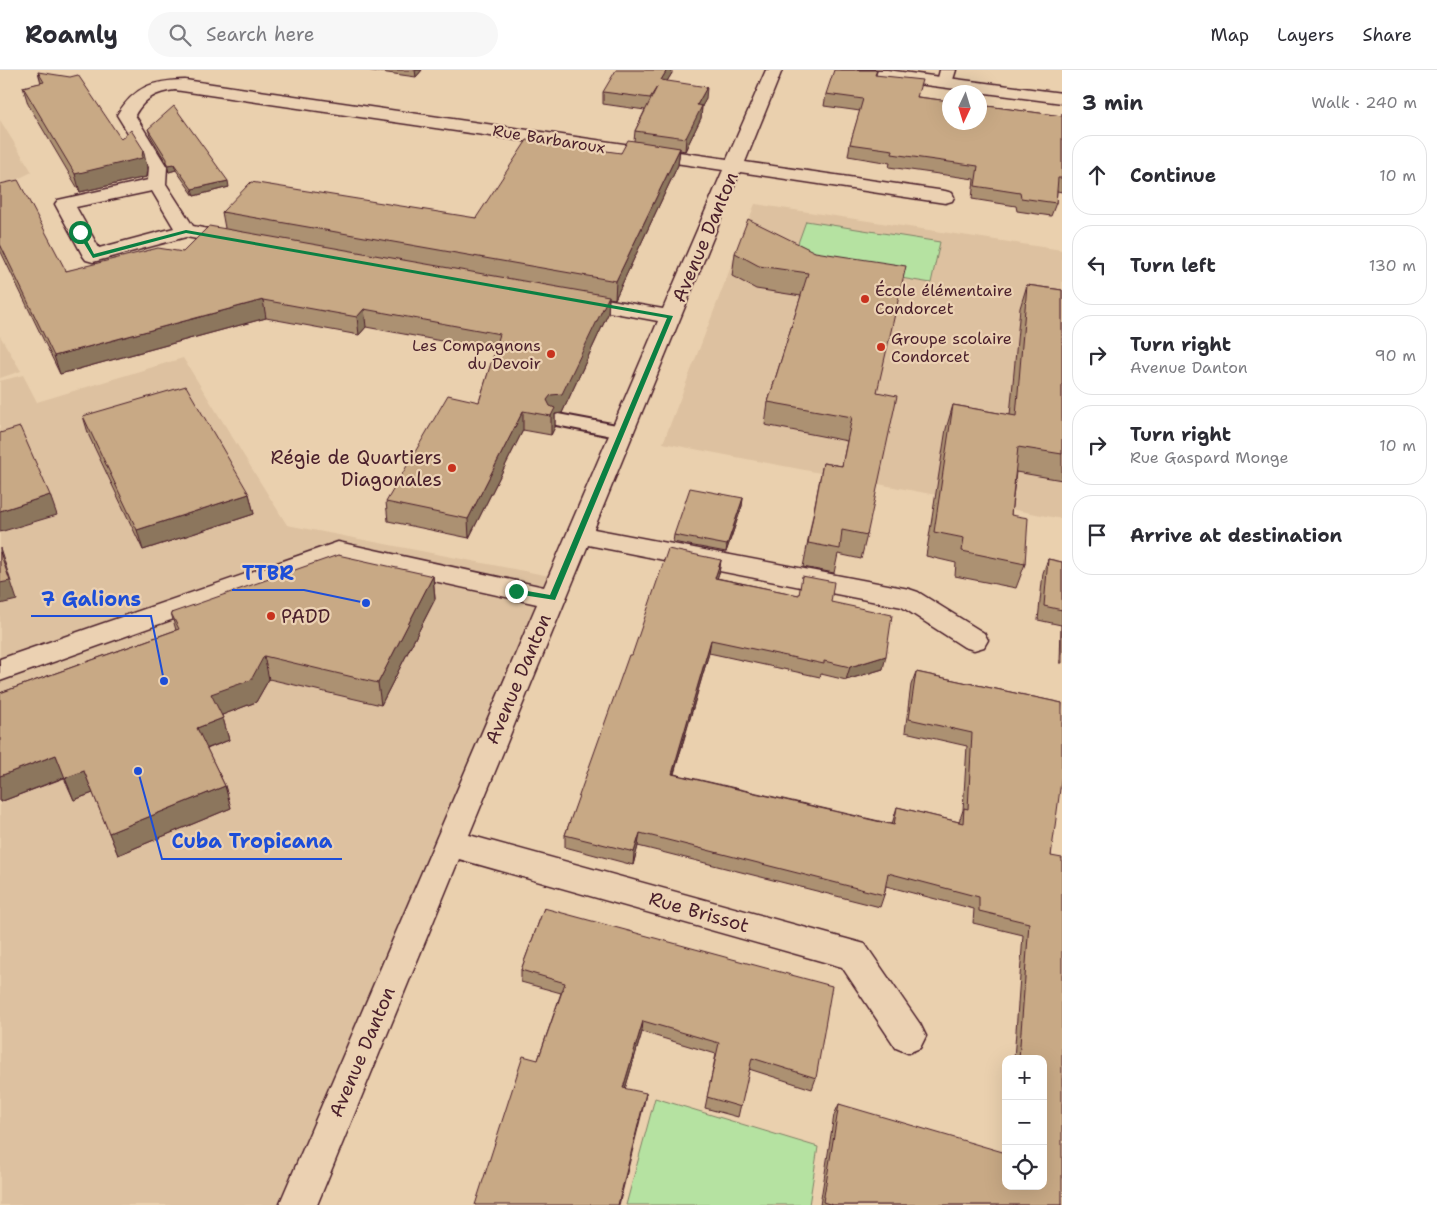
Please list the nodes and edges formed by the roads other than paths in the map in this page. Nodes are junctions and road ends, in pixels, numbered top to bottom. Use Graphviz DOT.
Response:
graph roads {
  1 [pos="774,70"];
  2 [pos="849,70"];
  3 [pos="946,76"];
  4 [pos="1062,98"];
  5 [pos="735,167"];
  6 [pos="157,184"];
  7 [pos="945,197"];
  8 [pos="186,231"];
  9 [pos="254,243"];
  10 [pos="557,297"];
  11 [pos="671,317"];
  12 [pos="558,420"];
  13 [pos="622,432"];
  14 [pos="579,535"];
  15 [pos="552,598"];
  16 [pos="974,640"];
  17 [pos="0,670"];
  18 [pos="450,843"];
  19 [pos="908,1036"];
  20 [pos="298,1205"];
  1 -- 5 [label="street, Avenue Danton"];
  2 -- 3 [label="street"];
  3 -- 4 [label="street"];
  5 -- 6 [label="street, Rue Barbaroux"];
  5 -- 7 [label="street, Rue Barbaroux"];
  5 -- 11 [label="street, Avenue Danton"];
  6 -- 8 [label="street"];
  6 -- 8 [label="street"];
  8 -- 9 [label="street"];
  10 -- 11 [label="street"];
  11 -- 13 [label="street, Avenue Danton"];
  12 -- 13 [label="lane"];
  13 -- 14 [label="street, Avenue Danton"];
  14 -- 15 [label="street, Avenue Danton"];
  14 -- 16 [label="street"];
  15 -- 17 [label="street"];
  15 -- 18 [label="street, Avenue Danton"];
  18 -- 19 [label="street, Rue Brissot"];
  18 -- 20 [label="street, Avenue Danton"];
}
